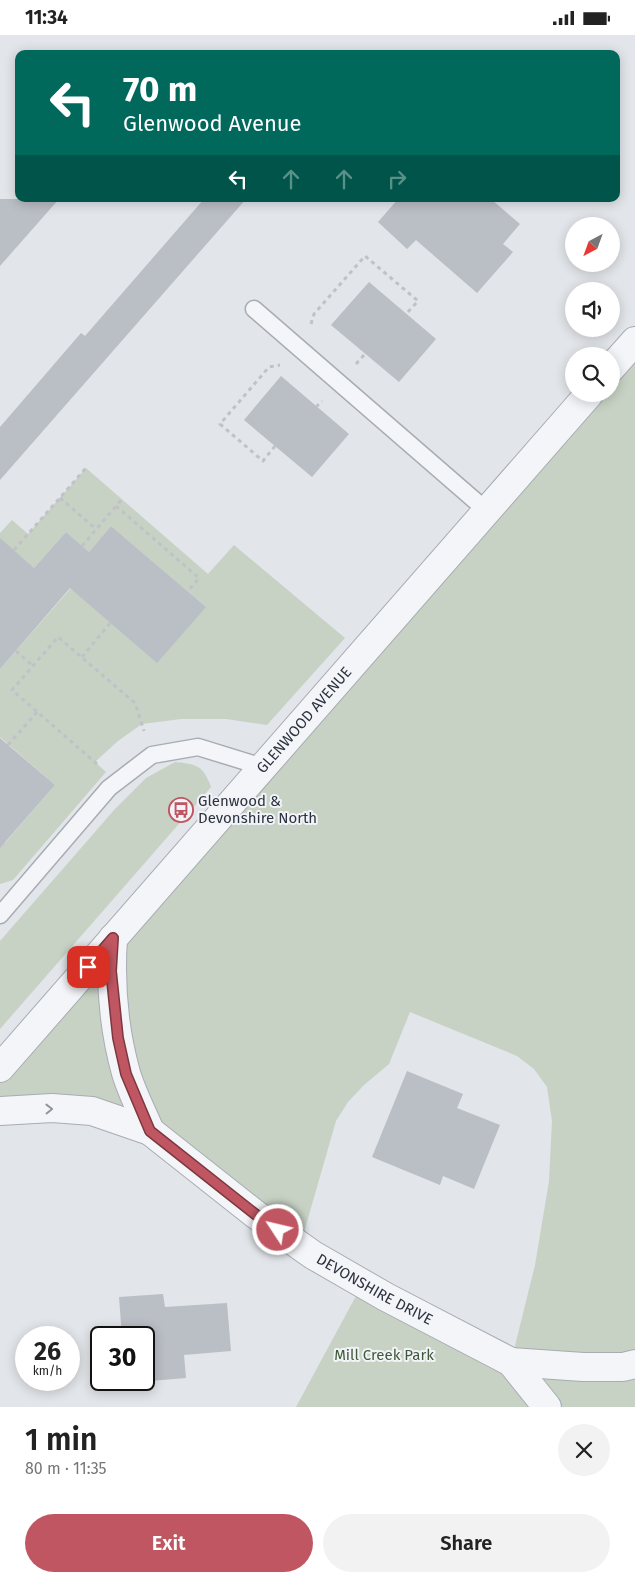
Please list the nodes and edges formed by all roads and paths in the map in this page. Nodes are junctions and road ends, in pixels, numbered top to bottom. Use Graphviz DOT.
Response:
graph roads {
  1 [pos="254,309"];
  2 [pos="406,314"];
  3 [pos="313,331"];
  4 [pos="635,341"];
  5 [pos="365,354"];
  6 [pos="620,358"];
  7 [pos="288,365"];
  8 [pos="353,368"];
  9 [pos="582,402"];
  10 [pos="275,446"];
  11 [pos="86,468"];
  12 [pos="60,497"];
  13 [pos="122,499"];
  14 [pos="116,506"];
  15 [pos="486,511"];
  16 [pos="96,529"];
  17 [pos="82,546"];
  18 [pos="14,550"];
  19 [pos="188,591"];
  20 [pos="111,623"];
  21 [pos="16,651"];
  22 [pos="82,657"];
  23 [pos="33,666"];
  24 [pos="37,711"];
  25 [pos="8,745"];
  26 [pos="152,755"];
  27 [pos="263,767"];
  28 [pos="118,782"];
  29 [pos="0,915"];
  30 [pos="113,938"];
  31 [pos="0,1068"];
  32 [pos="0,1111"];
  33 [pos="150,1131"];
  34 [pos="511,1362"];
  35 [pos="635,1364"];
  36 [pos="547,1407"];
  1 -- 15 [label="lane"];
  2 -- 3 [label="path"];
  4 -- 6 [label="street"];
  5 -- 8 [label="path"];
  7 -- 10 [label="path"];
  9 -- 15 [label="street, GLENWOOD AVENUE"];
  11 -- 12 [label="path"];
  12 -- 16 [label="path"];
  12 -- 18 [label="path"];
  13 -- 14 [label="path"];
  14 -- 16 [label="path"];
  14 -- 19 [label="path"];
  15 -- 27 [label="street, GLENWOOD AVENUE"];
  16 -- 17 [label="path"];
  20 -- 22 [label="path"];
  21 -- 23 [label="path"];
  22 -- 23 [label="path"];
  22 -- 26 [label="path"];
  23 -- 24 [label="path"];
  24 -- 25 [label="path"];
  24 -- 28 [label="path"];
  26 -- 27 [label="lane"];
  26 -- 28 [label="lane"];
  27 -- 30 [label="street, GLENWOOD AVENUE"];
  28 -- 29 [label="lane"];
  30 -- 31 [label="street, GLENWOOD AVENUE"];
  30 -- 33 [label="street, DEVONSHIRE DRIVE"];
  32 -- 33 [label="street, DEVONSHIRE DRIVE, one-way"];
  33 -- 34 [label="street, DEVONSHIRE DRIVE"];
  34 -- 35 [label="street, DEVONSHIRE DRIVE"];
  34 -- 36 [label="street, DEVONSHIRE DRIVE"];
}
